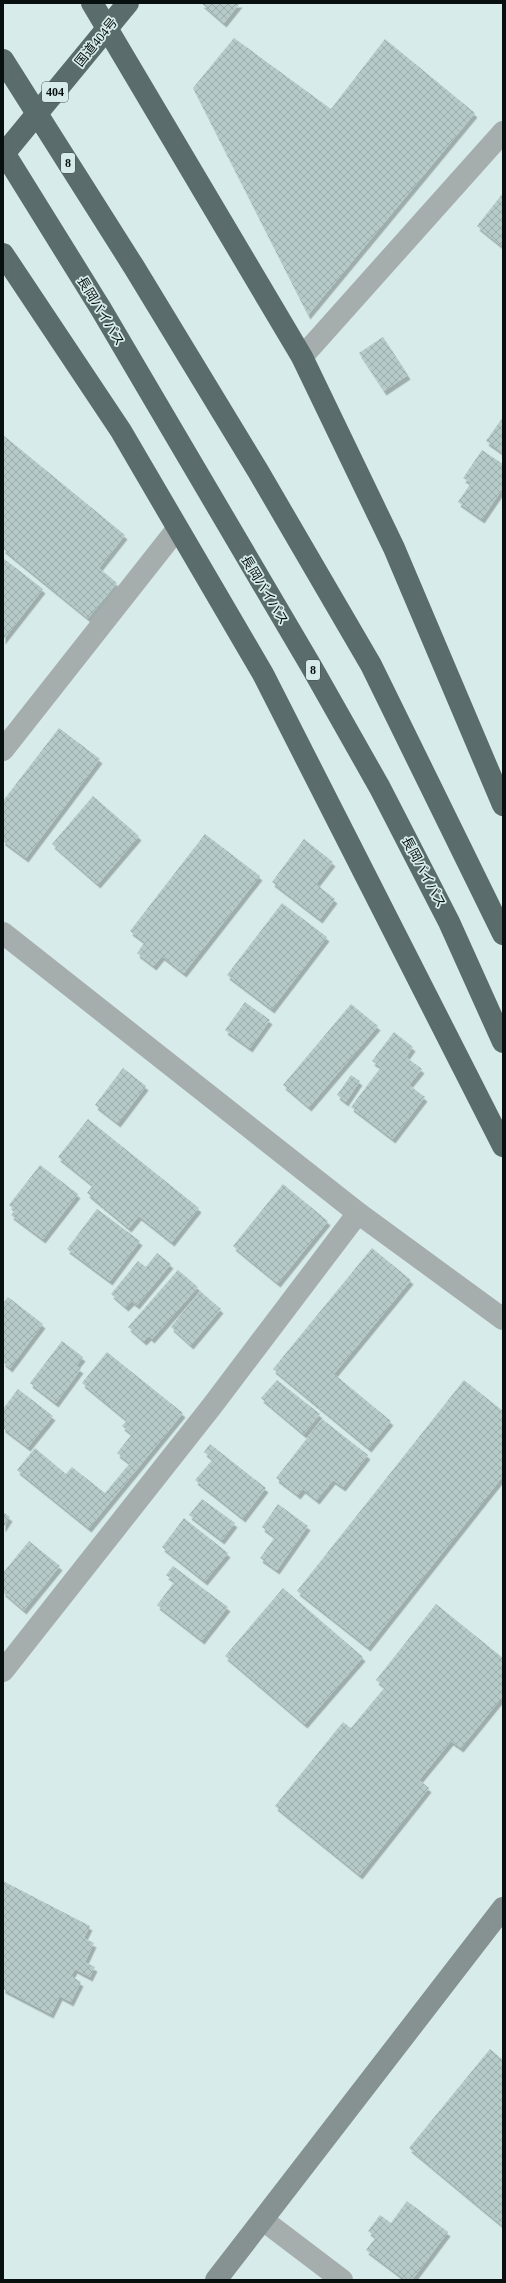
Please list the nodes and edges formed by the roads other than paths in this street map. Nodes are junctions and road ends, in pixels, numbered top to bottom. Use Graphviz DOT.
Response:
graph roads {
  1 [pos="92,3"];
  2 [pos="128,3"];
  3 [pos="107,28"];
  4 [pos="3,60"];
  5 [pos="503,132"];
  6 [pos="3,151"];
  7 [pos="3,156"];
  8 [pos="3,254"];
  9 [pos="302,358"];
  10 [pos="177,529"];
  11 [pos="3,750"];
  12 [pos="503,805"];
  13 [pos="3,933"];
  14 [pos="503,934"];
  15 [pos="503,1042"];
  16 [pos="503,1146"];
  17 [pos="358,1214"];
  18 [pos="503,1319"];
  19 [pos="3,1670"];
  20 [pos="503,1908"];
  21 [pos="263,2220"];
  22 [pos="216,2280"];
  23 [pos="342,2280"];
  1 -- 3 [label="highway"];
  2 -- 3 [label="highway, 国道404号 / 404"];
  3 -- 7 [label="highway, 国道404号 / 404"];
  3 -- 9 [label="highway"];
  4 -- 14 [label="highway, 8"];
  5 -- 9 [label="street"];
  6 -- 15 [label="highway, 長岡バイパス / 8"];
  8 -- 10 [label="highway"];
  9 -- 12 [label="highway"];
  10 -- 11 [label="street"];
  10 -- 16 [label="highway"];
  13 -- 17 [label="street"];
  17 -- 18 [label="street"];
  17 -- 19 [label="street"];
  20 -- 21 [label="street"];
  21 -- 22 [label="street"];
  21 -- 23 [label="street"];
}
